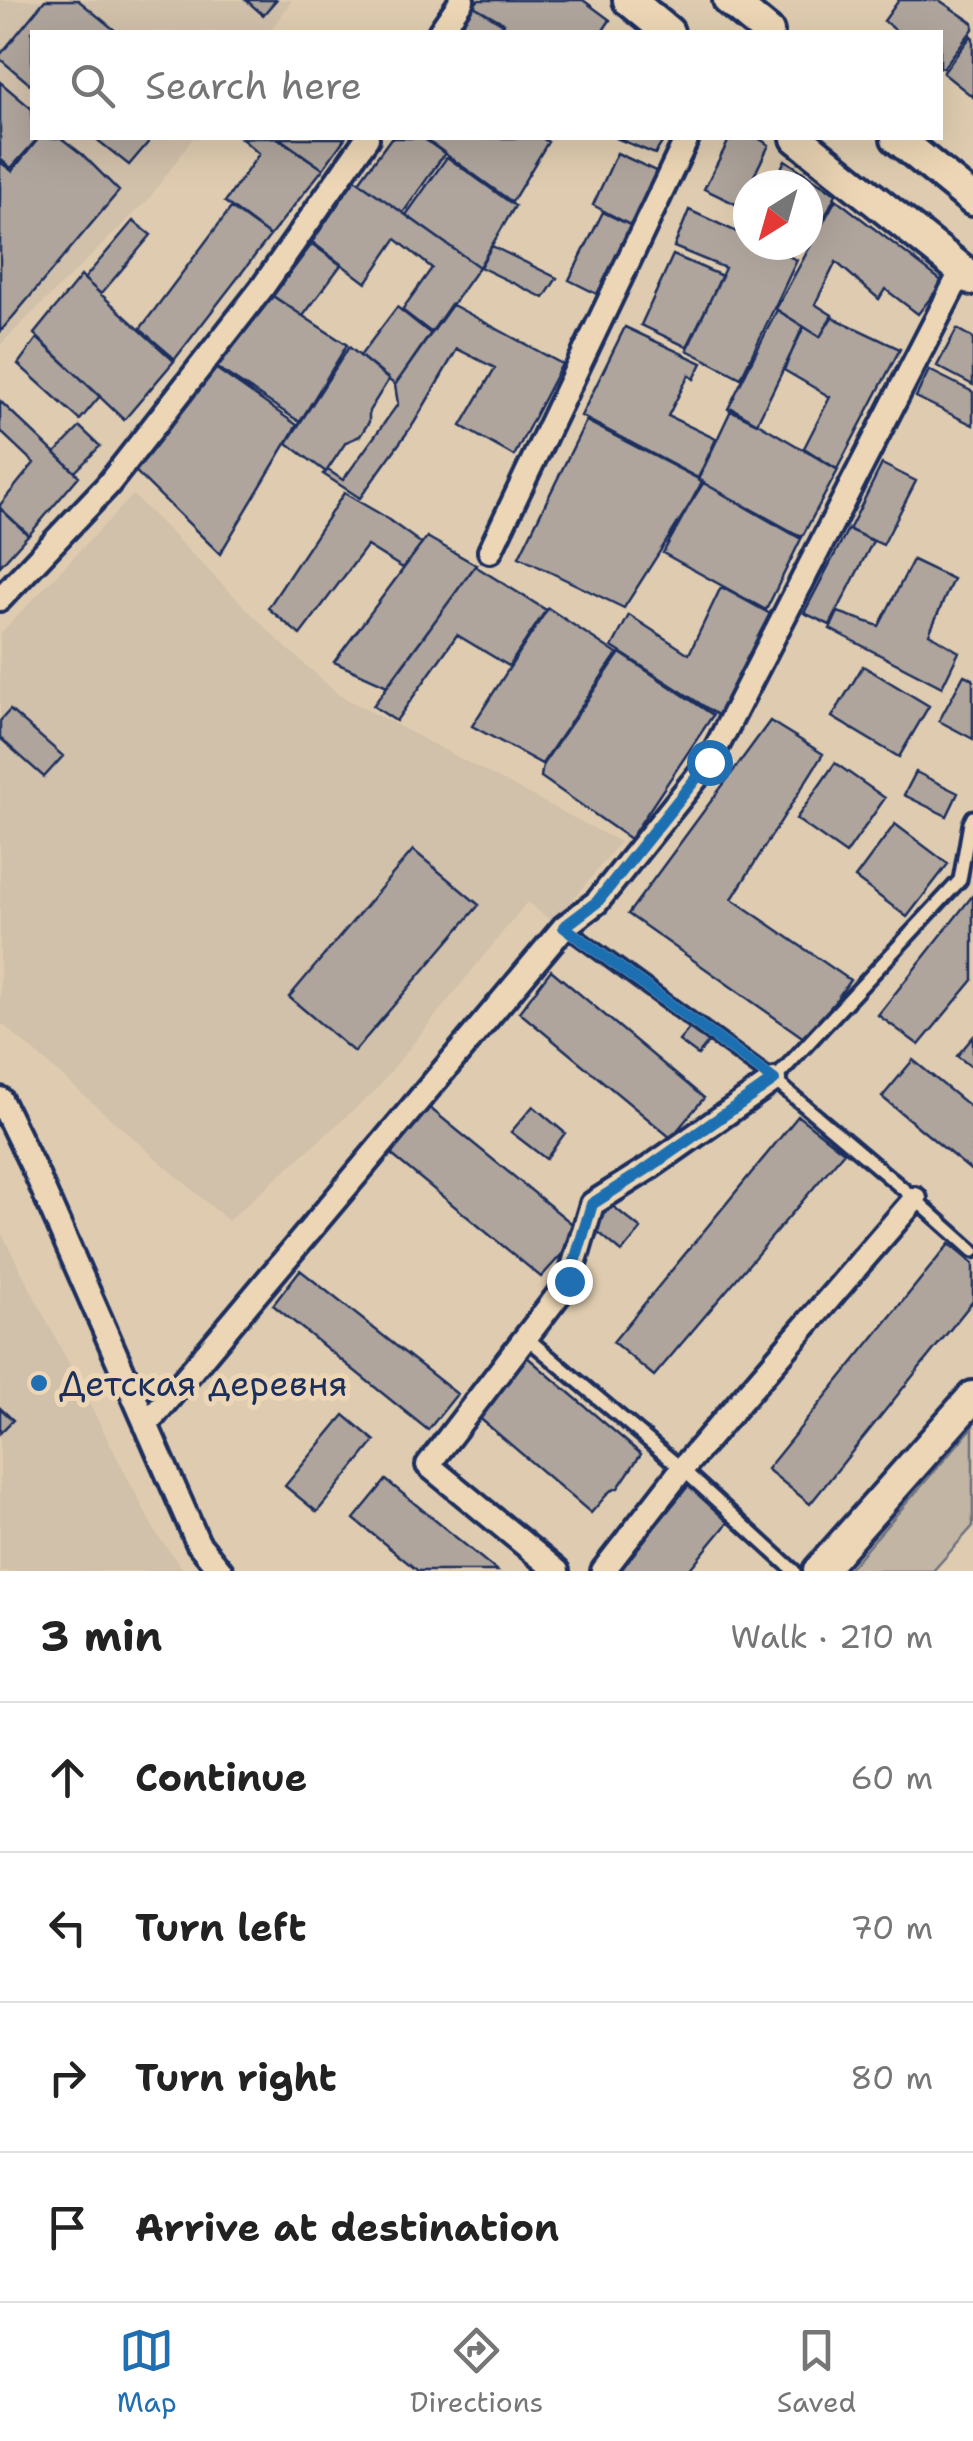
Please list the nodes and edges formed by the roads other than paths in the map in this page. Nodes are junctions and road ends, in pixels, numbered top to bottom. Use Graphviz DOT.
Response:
graph roads {
  1 [pos="462,0"];
  2 [pos="629,0"];
  3 [pos="441,30"];
  4 [pos="666,30"];
  5 [pos="366,140"];
  6 [pos="686,140"];
  7 [pos="800,140"];
  8 [pos="899,140"];
  9 [pos="973,200"];
  10 [pos="967,274"];
  11 [pos="490,551"];
  12 [pos="0,599"];
  13 [pos="972,822"];
  14 [pos="564,927"];
  15 [pos="774,1080"];
  16 [pos="0,1100"];
  17 [pos="915,1199"];
  18 [pos="973,1252"];
  19 [pos="528,1338"];
  20 [pos="973,1397"];
  21 [pos="146,1425"];
  22 [pos="682,1470"];
  23 [pos="221,1571"];
  24 [pos="556,1571"];
  25 [pos="603,1571"];
  26 [pos="794,1571"];
  27 [pos="818,1571"];
  1 -- 3 [label="street"];
  2 -- 4 [label="main road"];
  5 -- 12 [label="street"];
  6 -- 11 [label="street"];
  7 -- 10 [label="main road"];
  8 -- 9 [label="main road"];
  10 -- 14 [label="street"];
  13 -- 15 [label="lane"];
  14 -- 15 [label="lane"];
  14 -- 21 [label="street"];
  15 -- 17 [label="lane"];
  15 -- 19 [label="street"];
  16 -- 21 [label="street"];
  17 -- 18 [label="lane"];
  17 -- 22 [label="street"];
  19 -- 22 [label="lane"];
  19 -- 24 [label="street"];
  20 -- 27 [label="main road"];
  21 -- 23 [label="street"];
  22 -- 25 [label="street"];
  22 -- 26 [label="lane"];
}
